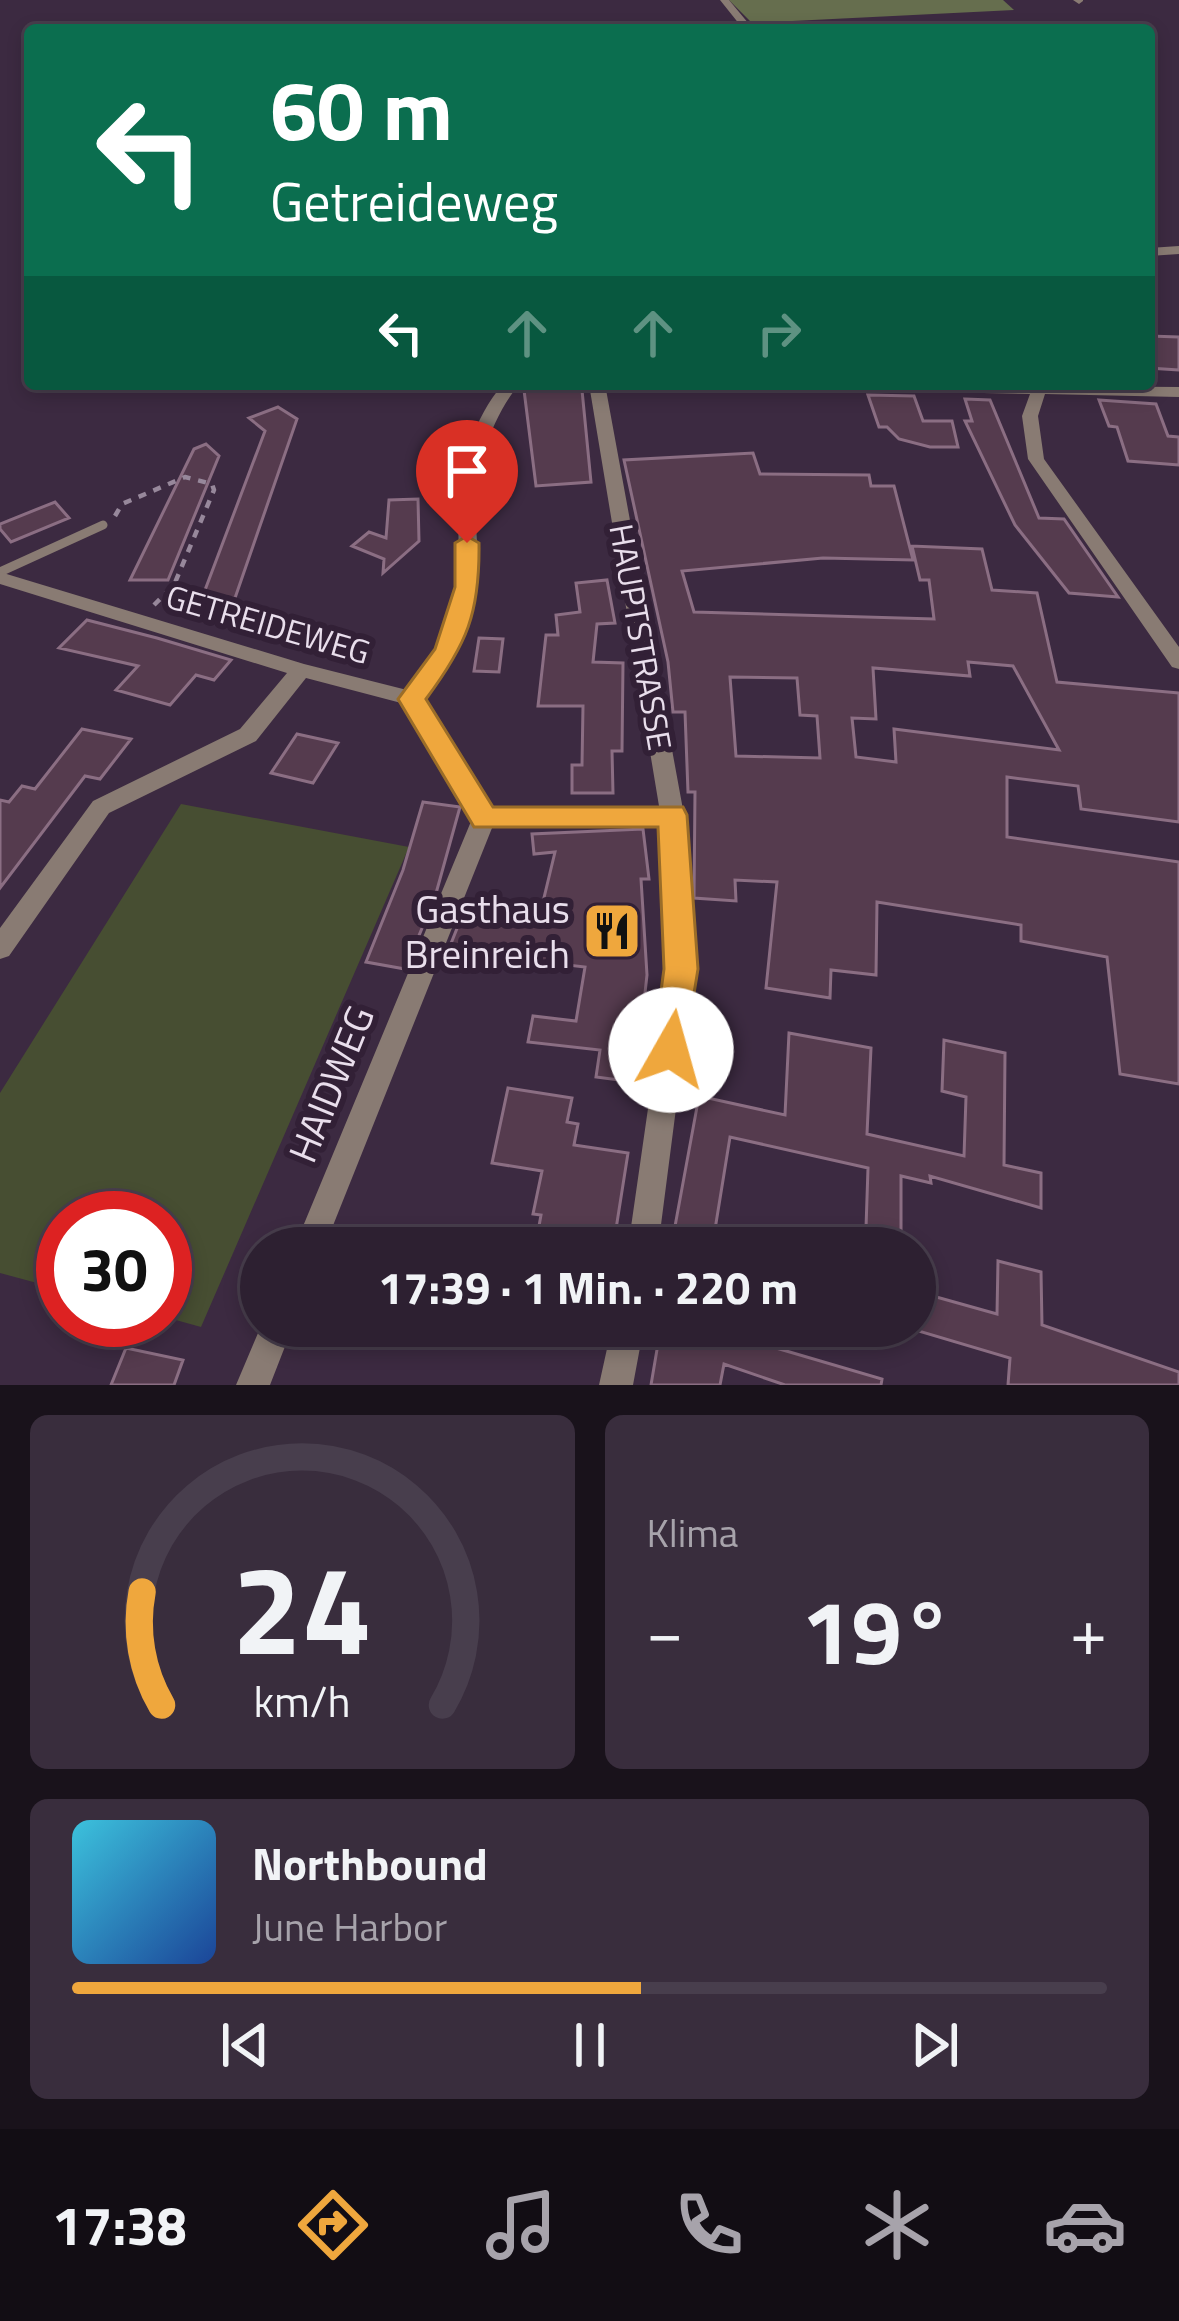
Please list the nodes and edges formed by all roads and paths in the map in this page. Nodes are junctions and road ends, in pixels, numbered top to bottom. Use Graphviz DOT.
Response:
graph roads {
  1 [pos="724,0"];
  2 [pos="744,24"];
  3 [pos="507,390"];
  4 [pos="598,390"];
  5 [pos="1039,390"];
  6 [pos="1133,390"];
  7 [pos="1179,392"];
  8 [pos="103,525"];
  9 [pos="0,575"];
  10 [pos="137,621"];
  11 [pos="1179,662"];
  12 [pos="301,670"];
  13 [pos="412,699"];
  14 [pos="672,815"];
  15 [pos="484,818"];
  16 [pos="0,948"];
  17 [pos="318,1227"];
  18 [pos="646,1227"];
  19 [pos="269,1347"];
  20 [pos="624,1347"];
  21 [pos="254,1385"];
  22 [pos="616,1385"];
  1 -- 2 [label="street"];
  3 -- 13 [label="street"];
  4 -- 14 [label="street, HAUPTSTRASSE"];
  5 -- 11 [label="street"];
  6 -- 7 [label="street"];
  8 -- 9 [label="lane"];
  8 -- 10 [label="path"];
  9 -- 10 [label="street, GETREIDEWEG"];
  10 -- 12 [label="street, GETREIDEWEG"];
  12 -- 13 [label="street, GETREIDEWEG"];
  12 -- 16 [label="street"];
  13 -- 15 [label="street"];
  14 -- 15 [label="street"];
  14 -- 18 [label="street, HAUPTSTRASSE"];
  15 -- 17 [label="street, HAIDWEG"];
  19 -- 21 [label="street"];
  20 -- 22 [label="street"];
}
